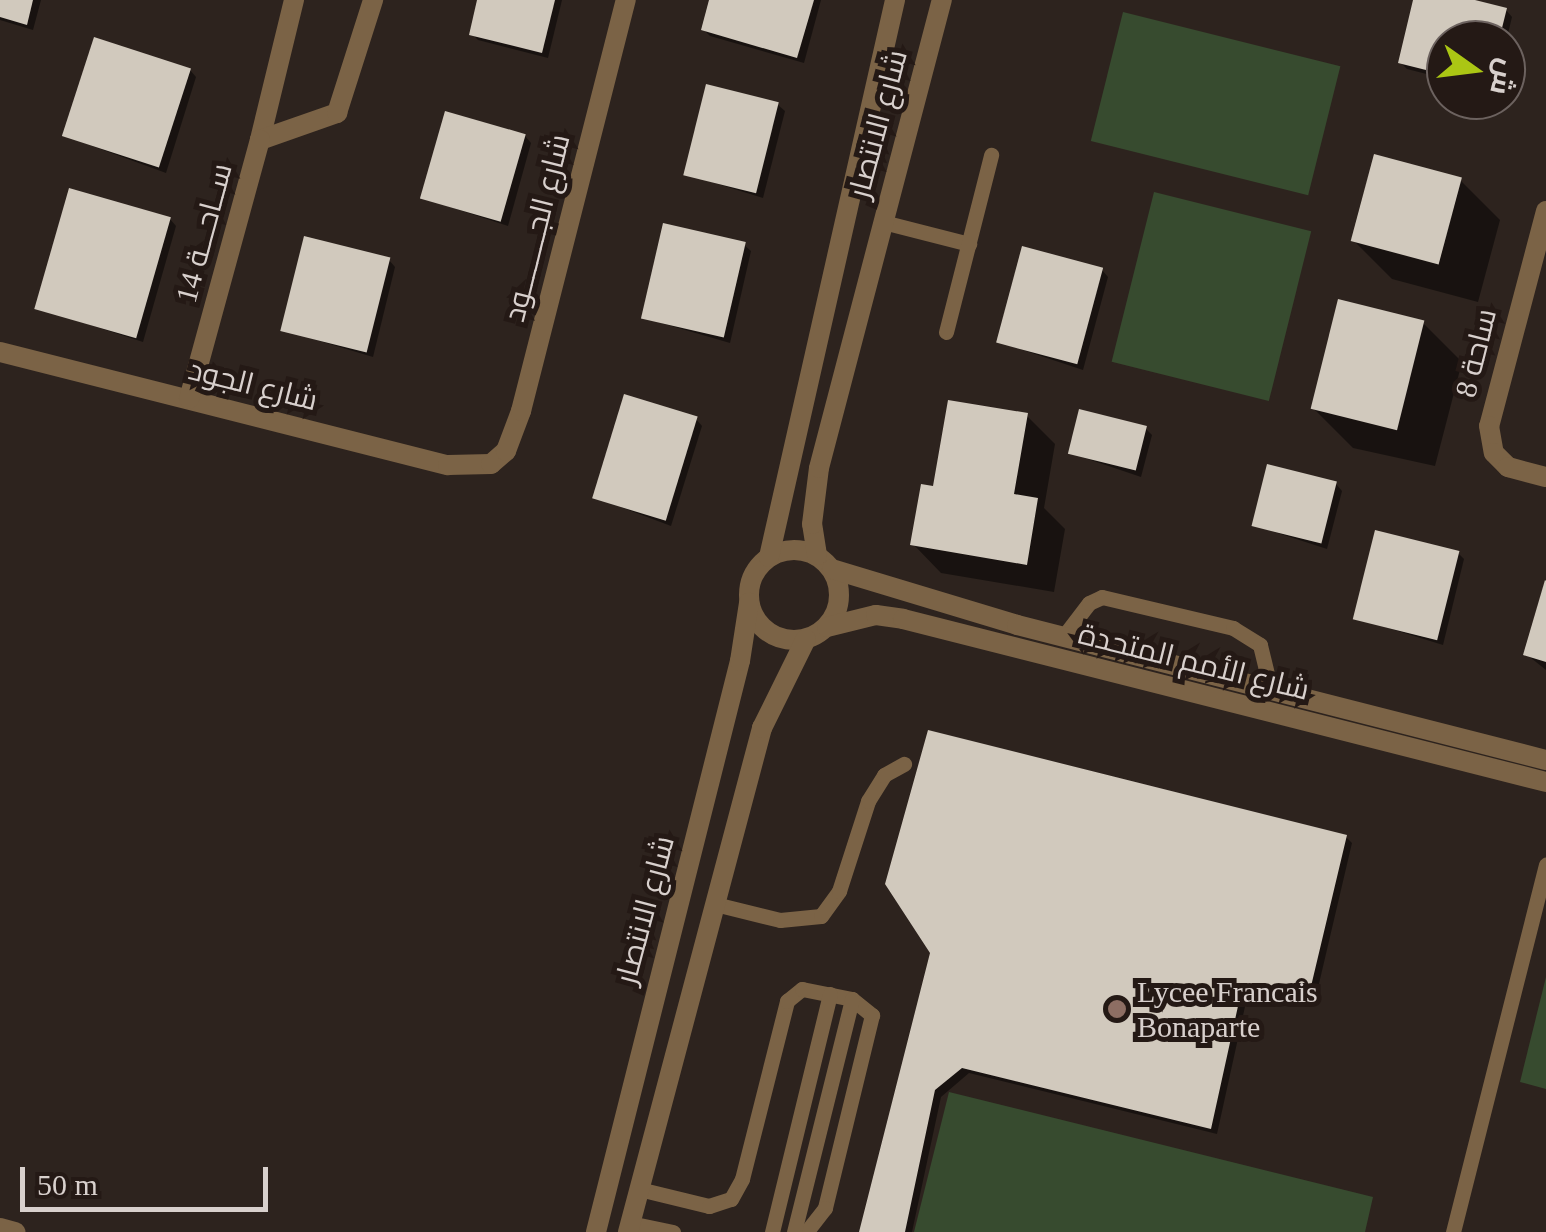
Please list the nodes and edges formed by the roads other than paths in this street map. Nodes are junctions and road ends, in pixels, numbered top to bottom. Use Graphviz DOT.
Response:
graph roads {
  1 [pos="294,0"];
  2 [pos="373,0"];
  3 [pos="626,0"];
  4 [pos="895,0"];
  5 [pos="942,0"];
  6 [pos="260,140"];
  7 [pos="992,155"];
  8 [pos="1546,211"];
  9 [pos="884,222"];
  10 [pos="968,244"];
  11 [pos="946,332"];
  12 [pos="0,352"];
  13 [pos="189,399"];
  14 [pos="491,464"];
  15 [pos="1546,477"];
  16 [pos="768,557"];
  17 [pos="824,562"];
  18 [pos="749,603"];
  19 [pos="826,627"];
  20 [pos="1063,636"];
  21 [pos="806,639"];
  22 [pos="1271,690"];
  23 [pos="1546,760"];
  24 [pos="904,764"];
  25 [pos="1546,782"];
  26 [pos="1546,865"];
  27 [pos="715,904"];
  28 [pos="830,994"];
  29 [pos="852,999"];
  30 [pos="638,1188"];
  31 [pos="629,1227"];
  32 [pos="0,1228"];
  33 [pos="15,1232"];
  34 [pos="596,1232"];
  35 [pos="673,1232"];
  36 [pos="772,1232"];
  37 [pos="794,1232"];
  38 [pos="806,1232"];
  39 [pos="1453,1232"];
  1 -- 6 [label="street, ســاحـــة 14"];
  2 -- 6 [label="street, ســاحـــة 14"];
  3 -- 14 [label="street, شارع الجــــــــود"];
  4 -- 16 [label="street, شارع الانتصار"];
  5 -- 9 [label="street, شارع الانتصار"];
  6 -- 13 [label="street, ســاحـــة 14"];
  7 -- 10 [label="lane"];
  8 -- 15 [label="street, ساحة 8"];
  9 -- 10 [label="lane"];
  9 -- 17 [label="street, شارع الانتصار"];
  10 -- 11 [label="lane"];
  12 -- 13 [label="street, شارع الجود"];
  13 -- 14 [label="street, شارع الجود"];
  16 -- 17 [label="street"];
  16 -- 18 [label="street"];
  17 -- 19 [label="street"];
  17 -- 20 [label="street, شارع الأمم المتحدة"];
  18 -- 21 [label="street"];
  18 -- 34 [label="street, شارع الانتصار"];
  19 -- 21 [label="street"];
  19 -- 25 [label="street, شارع الأمم المتحدة"];
  20 -- 22 [label="street, شارع الأمم المتحدة"];
  20 -- 22 [label="lane"];
  21 -- 27 [label="street"];
  22 -- 23 [label="street, شارع الأمم المتحدة"];
  24 -- 27 [label="lane"];
  26 -- 39 [label="lane"];
  27 -- 30 [label="street"];
  28 -- 29 [label="lane"];
  28 -- 30 [label="lane"];
  28 -- 36 [label="lane"];
  29 -- 37 [label="lane"];
  29 -- 38 [label="lane"];
  30 -- 31 [label="street"];
  31 -- 35 [label="lane"];
  32 -- 33 [label="street"];
}
